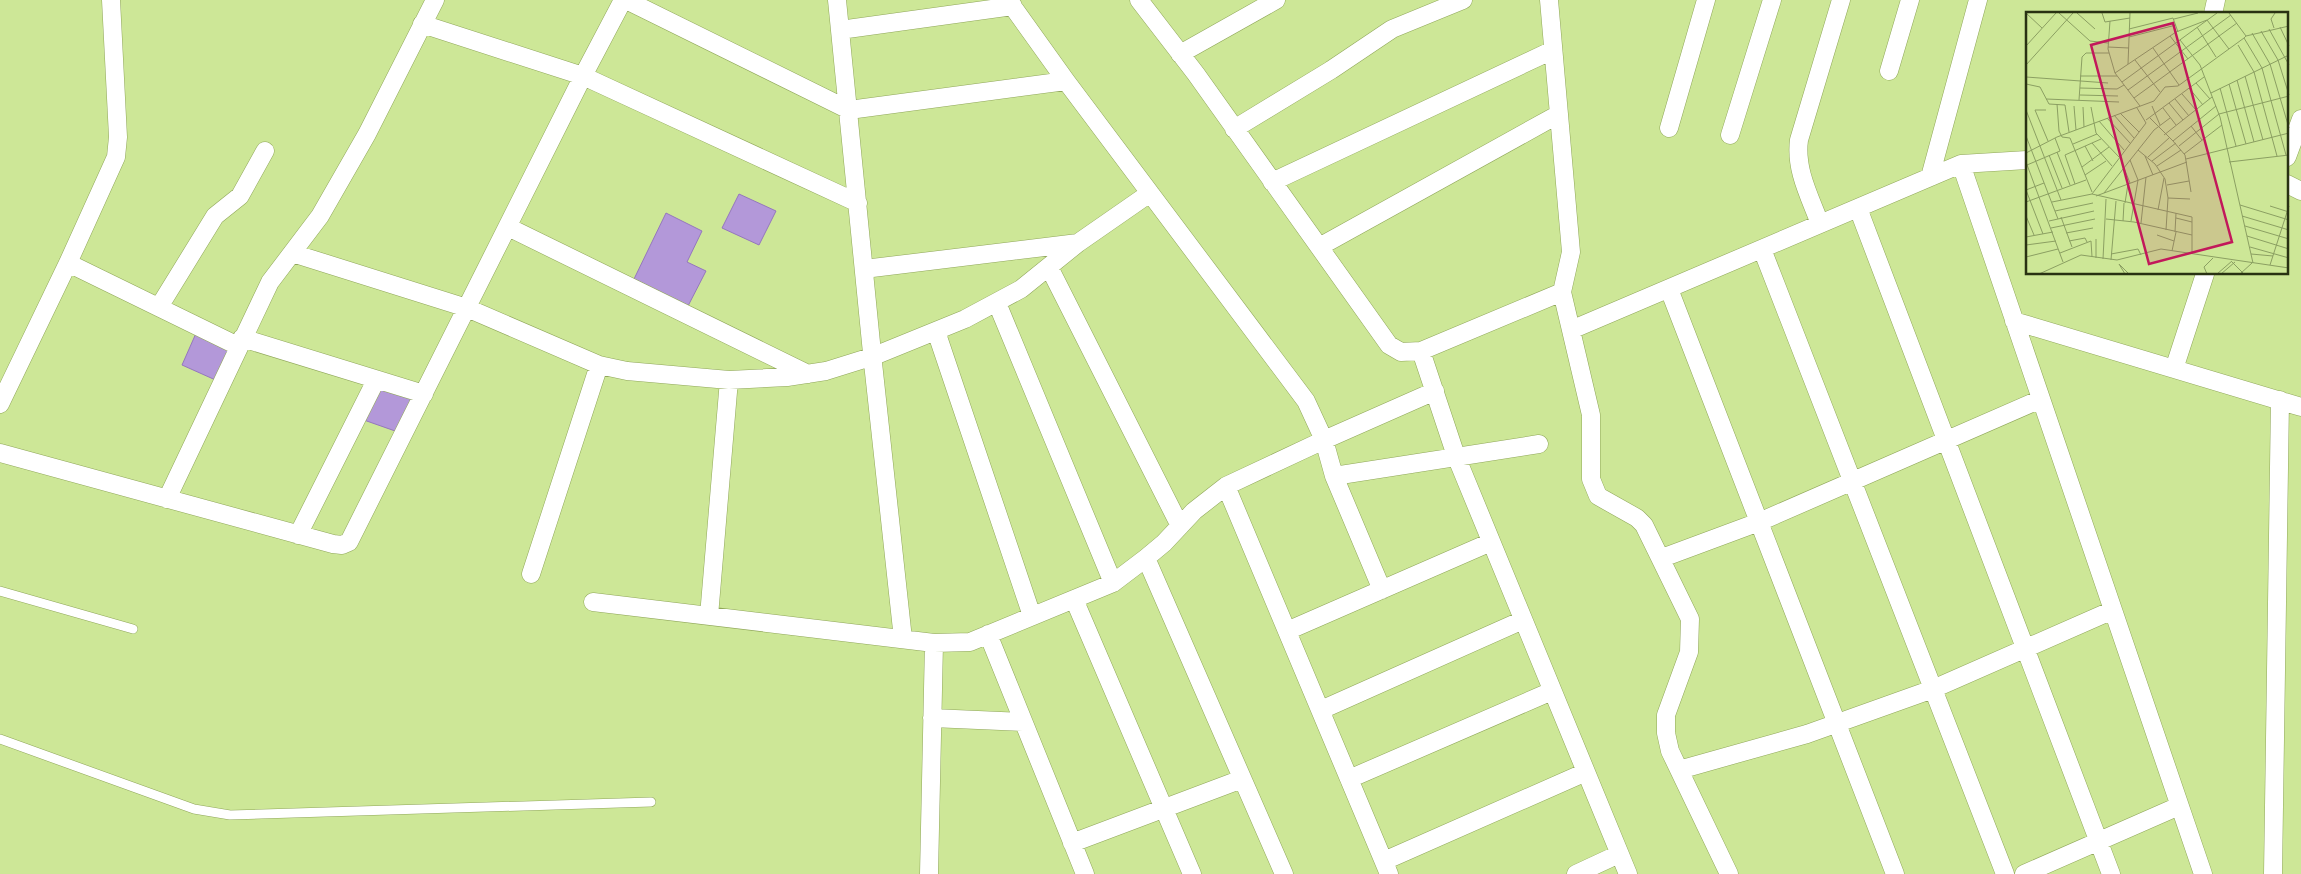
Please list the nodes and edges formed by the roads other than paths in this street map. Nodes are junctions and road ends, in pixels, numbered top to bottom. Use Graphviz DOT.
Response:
graph roads {
  1 [pos="111,0"];
  2 [pos="434,0"];
  3 [pos="625,0"];
  4 [pos="1139,0"];
  5 [pos="1276,0"];
  6 [pos="1463,0"];
  7 [pos="1549,0"];
  8 [pos="1706,0"];
  9 [pos="1772,0"];
  10 [pos="1841,0"];
  11 [pos="1910,0"];
  12 [pos="1978,0"];
  13 [pos="833,2"];
  14 [pos="1011,3"];
  15 [pos="422,24"];
  16 [pos="840,30"];
  17 [pos="1553,50"];
  18 [pos="1180,54"];
  19 [pos="1889,71"];
  20 [pos="583,76"];
  21 [pos="1066,81"];
  22 [pos="849,110"];
  23 [pos="1559,114"];
  24 [pos="2301,119"];
  25 [pos="1669,128"];
  26 [pos="1234,129"];
  27 [pos="1730,135"];
  28 [pos="264,152"];
  29 [pos="2288,155"];
  30 [pos="2026,160"];
  31 [pos="1961,164"];
  32 [pos="1930,177"];
  33 [pos="1272,182"];
  34 [pos="2288,184"];
  35 [pos="2301,191"];
  36 [pos="1150,193"];
  37 [pos="858,203"];
  38 [pos="1858,208"];
  39 [pos="1820,224"];
  40 [pos="508,227"];
  41 [pos="1078,243"];
  42 [pos="1319,247"];
  43 [pos="1762,249"];
  44 [pos="292,253"];
  45 [pos="68,263"];
  46 [pos="1049,267"];
  47 [pos="864,269"];
  48 [pos="2205,275"];
  49 [pos="1669,289"];
  50 [pos="1562,292"];
  51 [pos="997,303"];
  52 [pos="159,307"];
  53 [pos="467,308"];
  54 [pos="2014,321"];
  55 [pos="1571,330"];
  56 [pos="936,332"];
  57 [pos="240,342"];
  58 [pos="1421,351"];
  59 [pos="874,356"];
  60 [pos="599,365"];
  61 [pos="2174,369"];
  62 [pos="808,374"];
  63 [pos="376,380"];
  64 [pos="729,380"];
  65 [pos="1436,391"];
  66 [pos="424,394"];
  67 [pos="2041,399"];
  68 [pos="2280,400"];
  69 [pos="0,404"];
  70 [pos="2301,407"];
  71 [pos="1324,440"];
  72 [pos="1947,440"];
  73 [pos="1539,444"];
  74 [pos="0,452"];
  75 [pos="1456,456"];
  76 [pos="1334,476"];
  77 [pos="1852,481"];
  78 [pos="1226,486"];
  79 [pos="167,499"];
  80 [pos="1759,522"];
  81 [pos="1180,526"];
  82 [pos="298,535"];
  83 [pos="1491,542"];
  84 [pos="1146,558"];
  85 [pos="1662,558"];
  86 [pos="531,574"];
  87 [pos="1113,583"];
  88 [pos="1382,590"];
  89 [pos="0,591"];
  90 [pos="1074,599"];
  91 [pos="593,602"];
  92 [pos="2113,610"];
  93 [pos="709,616"];
  94 [pos="1032,616"];
  95 [pos="1523,620"];
  96 [pos="133,629"];
  97 [pos="1287,632"];
  98 [pos="988,634"];
  99 [pos="903,639"];
  100 [pos="934,642"];
  101 [pos="2026,649"];
  102 [pos="1933,689"];
  103 [pos="1552,691"];
  104 [pos="1320,710"];
  105 [pos="932,718"];
  106 [pos="1838,721"];
  107 [pos="1024,722"];
  108 [pos="0,739"];
  109 [pos="1679,770"];
  110 [pos="1586,772"];
  111 [pos="1242,779"];
  112 [pos="1349,779"];
  113 [pos="651,802"];
  114 [pos="2179,806"];
  115 [pos="1164,807"];
  116 [pos="2099,841"];
  117 [pos="1072,843"];
  118 [pos="1620,854"];
  119 [pos="1387,868"];
  120 [pos="929,874"];
  121 [pos="1085,874"];
  122 [pos="1192,874"];
  123 [pos="1284,874"];
  124 [pos="1576,874"];
  125 [pos="1628,874"];
  126 [pos="1729,874"];
  127 [pos="1895,874"];
  128 [pos="2005,874"];
  129 [pos="2024,874"];
  130 [pos="2111,874"];
  131 [pos="2202,874"];
  132 [pos="2273,874"];
  1 -- 45 [label="street"];
  2 -- 15 [label="street"];
  3 -- 20 [label="street"];
  3 -- 22 [label="street"];
  4 -- 18 [label="street"];
  5 -- 18 [label="street"];
  6 -- 26 [label="street"];
  7 -- 17 [label="street"];
  8 -- 25 [label="street"];
  9 -- 27 [label="street"];
  10 -- 39 [label="street"];
  11 -- 19 [label="street"];
  12 -- 32 [label="street"];
  13 -- 16 [label="street"];
  14 -- 16 [label="street"];
  14 -- 21 [label="street"];
  15 -- 20 [label="street"];
  15 -- 44 [label="street"];
  16 -- 22 [label="street"];
  17 -- 23 [label="street"];
  17 -- 33 [label="street"];
  18 -- 26 [label="street"];
  20 -- 37 [label="street"];
  20 -- 40 [label="street"];
  21 -- 22 [label="street"];
  21 -- 36 [label="street"];
  22 -- 37 [label="street"];
  23 -- 42 [label="street"];
  23 -- 50 [label="street"];
  24 -- 29 [label="street"];
  26 -- 33 [label="street"];
  28 -- 52 [label="street"];
  30 -- 31 [label="street"];
  31 -- 32 [label="street"];
  31 -- 54 [label="street"];
  32 -- 38 [label="street"];
  33 -- 42 [label="street"];
  34 -- 35 [label="street"];
  36 -- 41 [label="street"];
  36 -- 71 [label="street"];
  37 -- 47 [label="street"];
  38 -- 39 [label="street"];
  38 -- 72 [label="street"];
  39 -- 43 [label="street"];
  40 -- 53 [label="street"];
  40 -- 62 [label="street"];
  41 -- 46 [label="street"];
  41 -- 47 [label="street"];
  42 -- 58 [label="street"];
  43 -- 49 [label="street"];
  43 -- 77 [label="street"];
  44 -- 53 [label="street"];
  44 -- 57 [label="street"];
  45 -- 52 [label="street"];
  45 -- 69 [label="street"];
  46 -- 51 [label="street"];
  46 -- 81 [label="street"];
  47 -- 59 [label="street"];
  48 -- 61 [label="street"];
  49 -- 55 [label="street"];
  49 -- 80 [label="street"];
  50 -- 55 [label="street"];
  50 -- 58 [label="street"];
  51 -- 56 [label="street"];
  51 -- 87 [label="street"];
  52 -- 57 [label="street"];
  53 -- 60 [label="street"];
  53 -- 66 [label="street"];
  54 -- 61 [label="street"];
  54 -- 67 [label="street"];
  55 -- 85 [label="street"];
  56 -- 59 [label="street"];
  56 -- 94 [label="street"];
  57 -- 63 [label="street"];
  57 -- 79 [label="street"];
  58 -- 65 [label="street"];
  59 -- 62 [label="street"];
  59 -- 99 [label="street"];
  60 -- 64 [label="street"];
  60 -- 86 [label="street"];
  61 -- 68 [label="street"];
  62 -- 64 [label="street"];
  63 -- 66 [label="street"];
  63 -- 82 [label="street"];
  64 -- 93 [label="street"];
  65 -- 71 [label="street"];
  65 -- 75 [label="street"];
  66 -- 82 [label="street"];
  67 -- 72 [label="street"];
  67 -- 92 [label="street"];
  68 -- 70 [label="street"];
  68 -- 132 [label="street"];
  71 -- 76 [label="street"];
  71 -- 78 [label="street"];
  72 -- 77 [label="street"];
  72 -- 101 [label="street"];
  73 -- 75 [label="street"];
  74 -- 79 [label="street"];
  75 -- 76 [label="street"];
  75 -- 83 [label="street"];
  76 -- 88 [label="street"];
  77 -- 80 [label="street"];
  77 -- 102 [label="street"];
  78 -- 81 [label="street"];
  78 -- 97 [label="street"];
  79 -- 82 [label="street"];
  80 -- 85 [label="street"];
  80 -- 106 [label="street"];
  81 -- 84 [label="street"];
  83 -- 88 [label="street"];
  83 -- 95 [label="street"];
  84 -- 87 [label="street"];
  84 -- 111 [label="street"];
  85 -- 109 [label="street"];
  87 -- 90 [label="street"];
  88 -- 97 [label="street"];
  89 -- 96 [label="lane"];
  90 -- 94 [label="street"];
  90 -- 115 [label="street"];
  91 -- 93 [label="street"];
  92 -- 101 [label="street"];
  92 -- 114 [label="street"];
  93 -- 99 [label="street"];
  94 -- 98 [label="street"];
  95 -- 103 [label="street"];
  95 -- 104 [label="street"];
  97 -- 104 [label="street"];
  98 -- 100 [label="street"];
  98 -- 107 [label="street"];
  99 -- 100 [label="street"];
  100 -- 105 [label="street"];
  101 -- 102 [label="street"];
  101 -- 116 [label="street"];
  102 -- 106 [label="street"];
  102 -- 128 [label="street"];
  103 -- 110 [label="street"];
  103 -- 112 [label="street"];
  104 -- 112 [label="street"];
  105 -- 107 [label="street"];
  105 -- 120 [label="street"];
  106 -- 109 [label="street"];
  106 -- 127 [label="street"];
  107 -- 117 [label="street"];
  108 -- 113 [label="lane"];
  109 -- 126 [label="street"];
  110 -- 118 [label="street"];
  110 -- 119 [label="street"];
  111 -- 115 [label="street"];
  111 -- 123 [label="street"];
  112 -- 119 [label="street"];
  114 -- 116 [label="street"];
  114 -- 131 [label="street"];
  115 -- 117 [label="street"];
  115 -- 122 [label="street"];
  116 -- 129 [label="street"];
  116 -- 130 [label="street"];
  117 -- 121 [label="street"];
  118 -- 124 [label="street"];
  118 -- 125 [label="street"];
}
